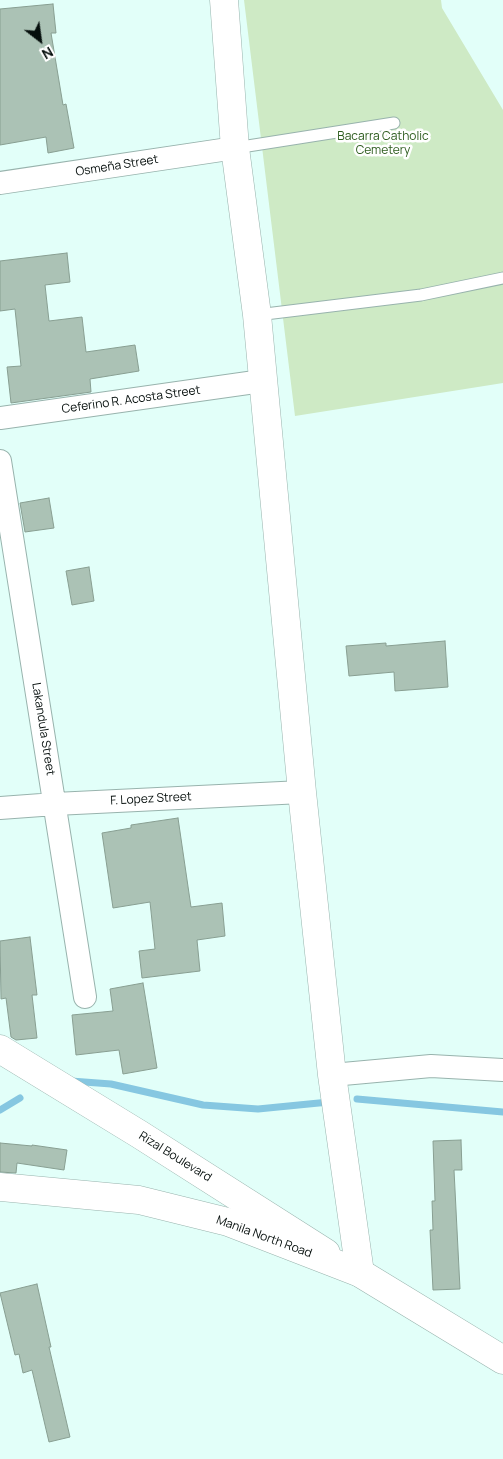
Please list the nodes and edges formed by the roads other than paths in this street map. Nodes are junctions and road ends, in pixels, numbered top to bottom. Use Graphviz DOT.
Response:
graph roads {
  1 [pos="224,0"];
  2 [pos="394,123"];
  3 [pos="235,148"];
  4 [pos="0,183"];
  5 [pos="503,278"];
  6 [pos="257,315"];
  7 [pos="262,381"];
  8 [pos="0,418"];
  9 [pos="0,462"];
  10 [pos="302,792"];
  11 [pos="56,804"];
  12 [pos="0,808"];
  13 [pos="85,996"];
  14 [pos="0,1049"];
  15 [pos="503,1070"];
  16 [pos="332,1075"];
  17 [pos="0,1187"];
  18 [pos="354,1270"];
  19 [pos="503,1360"];
  1 -- 3 [label="main road"];
  2 -- 3 [label="lane"];
  3 -- 4 [label="street, Osmeña Street"];
  3 -- 6 [label="main road"];
  5 -- 6 [label="lane"];
  6 -- 7 [label="main road"];
  7 -- 8 [label="street, Ceferino R. Acosta Street"];
  7 -- 10 [label="main road"];
  9 -- 11 [label="street, Lakandula Street"];
  10 -- 11 [label="street, F. Lopez Street"];
  10 -- 16 [label="main road"];
  11 -- 12 [label="street, F. Lopez Street"];
  11 -- 13 [label="street, Lakandula Street"];
  14 -- 18 [label="main road, Rizal Boulevard"];
  15 -- 16 [label="street"];
  16 -- 18 [label="main road"];
  17 -- 18 [label="main road, Manila North Road"];
  18 -- 19 [label="main road, Manila North Road"];
}
